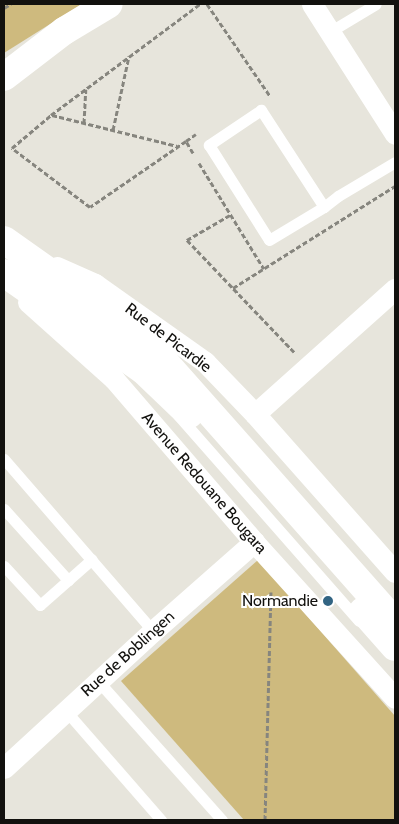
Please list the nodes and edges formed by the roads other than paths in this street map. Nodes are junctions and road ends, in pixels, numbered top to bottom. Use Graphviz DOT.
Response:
graph roads {
  1 [pos="110,4"];
  2 [pos="312,4"];
  3 [pos="376,4"];
  4 [pos="331,31"];
  5 [pos="4,77"];
  6 [pos="395,134"];
  7 [pos="395,162"];
  8 [pos="324,207"];
  9 [pos="5,243"];
  10 [pos="4,275"];
  11 [pos="395,289"];
  12 [pos="144,370"];
  13 [pos="199,401"];
  14 [pos="255,414"];
  15 [pos="4,458"];
  16 [pos="4,510"];
  17 [pos="254,542"];
  18 [pos="92,559"];
  19 [pos="4,566"];
  20 [pos="395,572"];
  21 [pos="68,580"];
  22 [pos="395,609"];
  23 [pos="395,622"];
  24 [pos="153,631"];
  25 [pos="395,647"];
  26 [pos="395,661"];
  27 [pos="99,682"];
  28 [pos="395,698"];
  29 [pos="66,711"];
  30 [pos="4,768"];
  31 [pos="161,820"];
  32 [pos="222,820"];
  1 -- 5 [label="main road"];
  2 -- 4 [label="street"];
  3 -- 4 [label="lane"];
  4 -- 6 [label="street"];
  7 -- 8 [label="lane"];
  8 -- 8 [label="lane"];
  9 -- 13 [label="main road"];
  9 -- 14 [label="street, Rue de Picardie"];
  10 -- 12 [label="main road, Avenue Redouane Bougara"];
  10 -- 17 [label="street, Avenue Redouane Bougara"];
  11 -- 14 [label="street"];
  12 -- 25 [label="main road, Avenue Redouane Bougara"];
  12 -- 26 [label="lane"];
  13 -- 22 [label="lane"];
  13 -- 23 [label="main road"];
  14 -- 20 [label="street, Rue de Picardie"];
  15 -- 18 [label="lane"];
  16 -- 21 [label="lane"];
  17 -- 24 [label="street, Rue de Boblingen"];
  17 -- 28 [label="street, Avenue Redouane Bougara"];
  18 -- 21 [label="lane"];
  18 -- 24 [label="lane"];
  19 -- 21 [label="lane"];
  24 -- 27 [label="street, Rue de Boblingen"];
  27 -- 29 [label="street, Rue de Boblingen"];
  27 -- 32 [label="lane"];
  29 -- 30 [label="street, Rue de Boblingen"];
  29 -- 31 [label="lane"];
}
